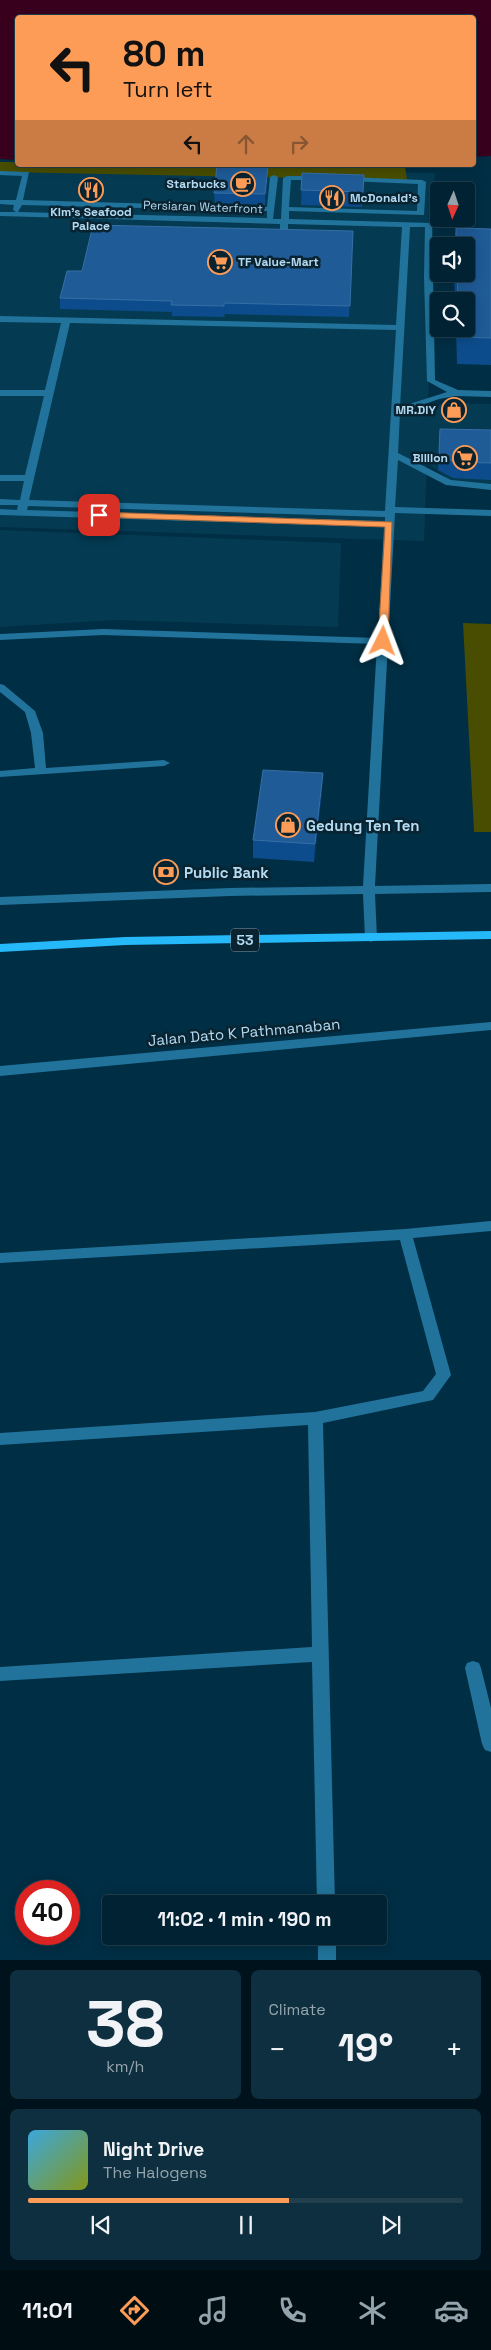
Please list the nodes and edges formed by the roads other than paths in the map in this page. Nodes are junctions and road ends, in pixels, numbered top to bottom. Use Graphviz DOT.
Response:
graph roads {
  1 [pos="0,173"];
  2 [pos="274,177"];
  3 [pos="331,179"];
  4 [pos="340,179"];
  5 [pos="0,202"];
  6 [pos="19,202"];
  7 [pos="104,204"];
  8 [pos="270,208"];
  9 [pos="285,209"];
  10 [pos="0,214"];
  11 [pos="16,218"];
  12 [pos="100,220"];
  13 [pos="269,221"];
  14 [pos="0,222"];
  15 [pos="284,225"];
  16 [pos="406,228"];
  17 [pos="0,319"];
  18 [pos="66,321"];
  19 [pos="400,328"];
  20 [pos="0,392"];
  21 [pos="456,393"];
  22 [pos="49,394"];
  23 [pos="491,394"];
  24 [pos="395,412"];
  25 [pos="393,454"];
  26 [pos="0,478"];
  27 [pos="29,478"];
  28 [pos="491,487"];
  29 [pos="0,502"];
  30 [pos="22,508"];
  31 [pos="0,512"];
  32 [pos="491,513"];
  33 [pos="390,516"];
  34 [pos="0,637"];
  35 [pos="383,641"];
  36 [pos="0,687"];
  37 [pos="164,763"];
  38 [pos="41,771"];
  39 [pos="0,774"];
  40 [pos="491,888"];
  41 [pos="369,890"];
  42 [pos="0,901"];
  43 [pos="491,936"];
  44 [pos="371,938"];
  45 [pos="0,948"];
  46 [pos="491,1026"];
  47 [pos="0,1071"];
  48 [pos="491,1226"];
  49 [pos="405,1234"];
  50 [pos="0,1258"];
  51 [pos="315,1418"];
  52 [pos="0,1439"];
  53 [pos="320,1654"];
  54 [pos="472,1668"];
  55 [pos="0,1674"];
  56 [pos="491,1744"];
  57 [pos="326,1895"];
  58 [pos="326,1945"];
  59 [pos="327,1960"];
  1 -- 6 [label="street"];
  2 -- 8 [label="street"];
  3 -- 9 [label="street"];
  4 -- 9 [label="street"];
  5 -- 6 [label="street"];
  6 -- 7 [label="street"];
  6 -- 11 [label="street"];
  7 -- 8 [label="street"];
  7 -- 12 [label="street"];
  8 -- 13 [label="street"];
  9 -- 15 [label="street"];
  10 -- 11 [label="street, Persiaran Waterfront"];
  11 -- 12 [label="street, Persiaran Waterfront"];
  11 -- 14 [label="street, Persiaran Waterfront"];
  12 -- 13 [label="street, Persiaran Waterfront"];
  12 -- 15 [label="street, Persiaran Waterfront"];
  13 -- 15 [label="street, Persiaran Waterfront"];
  15 -- 16 [label="street, Persiaran Waterfront"];
  16 -- 19 [label="street"];
  16 -- 21 [label="street, Persiaran Waterfront"];
  17 -- 18 [label="street"];
  18 -- 19 [label="street"];
  18 -- 22 [label="street"];
  19 -- 24 [label="street"];
  20 -- 22 [label="street"];
  21 -- 23 [label="street"];
  21 -- 24 [label="street"];
  22 -- 27 [label="street"];
  24 -- 25 [label="street"];
  25 -- 28 [label="street"];
  25 -- 33 [label="street"];
  26 -- 27 [label="street"];
  27 -- 30 [label="street"];
  29 -- 30 [label="street"];
  30 -- 31 [label="street"];
  30 -- 33 [label="street"];
  32 -- 33 [label="street"];
  33 -- 35 [label="street"];
  34 -- 35 [label="street"];
  35 -- 41 [label="street"];
  36 -- 38 [label="street"];
  37 -- 38 [label="street"];
  38 -- 39 [label="street"];
  40 -- 41 [label="street"];
  41 -- 42 [label="street"];
  41 -- 44 [label="street"];
  43 -- 44 [label="main road, 53"];
  44 -- 45 [label="main road, 53"];
  46 -- 47 [label="street, Jalan Dato K Pathmanaban"];
  48 -- 49 [label="street"];
  49 -- 50 [label="street"];
  49 -- 51 [label="street"];
  51 -- 52 [label="street"];
  51 -- 53 [label="street"];
  53 -- 55 [label="street"];
  53 -- 57 [label="street"];
  54 -- 56 [label="street"];
  58 -- 59 [label="street"];
}
